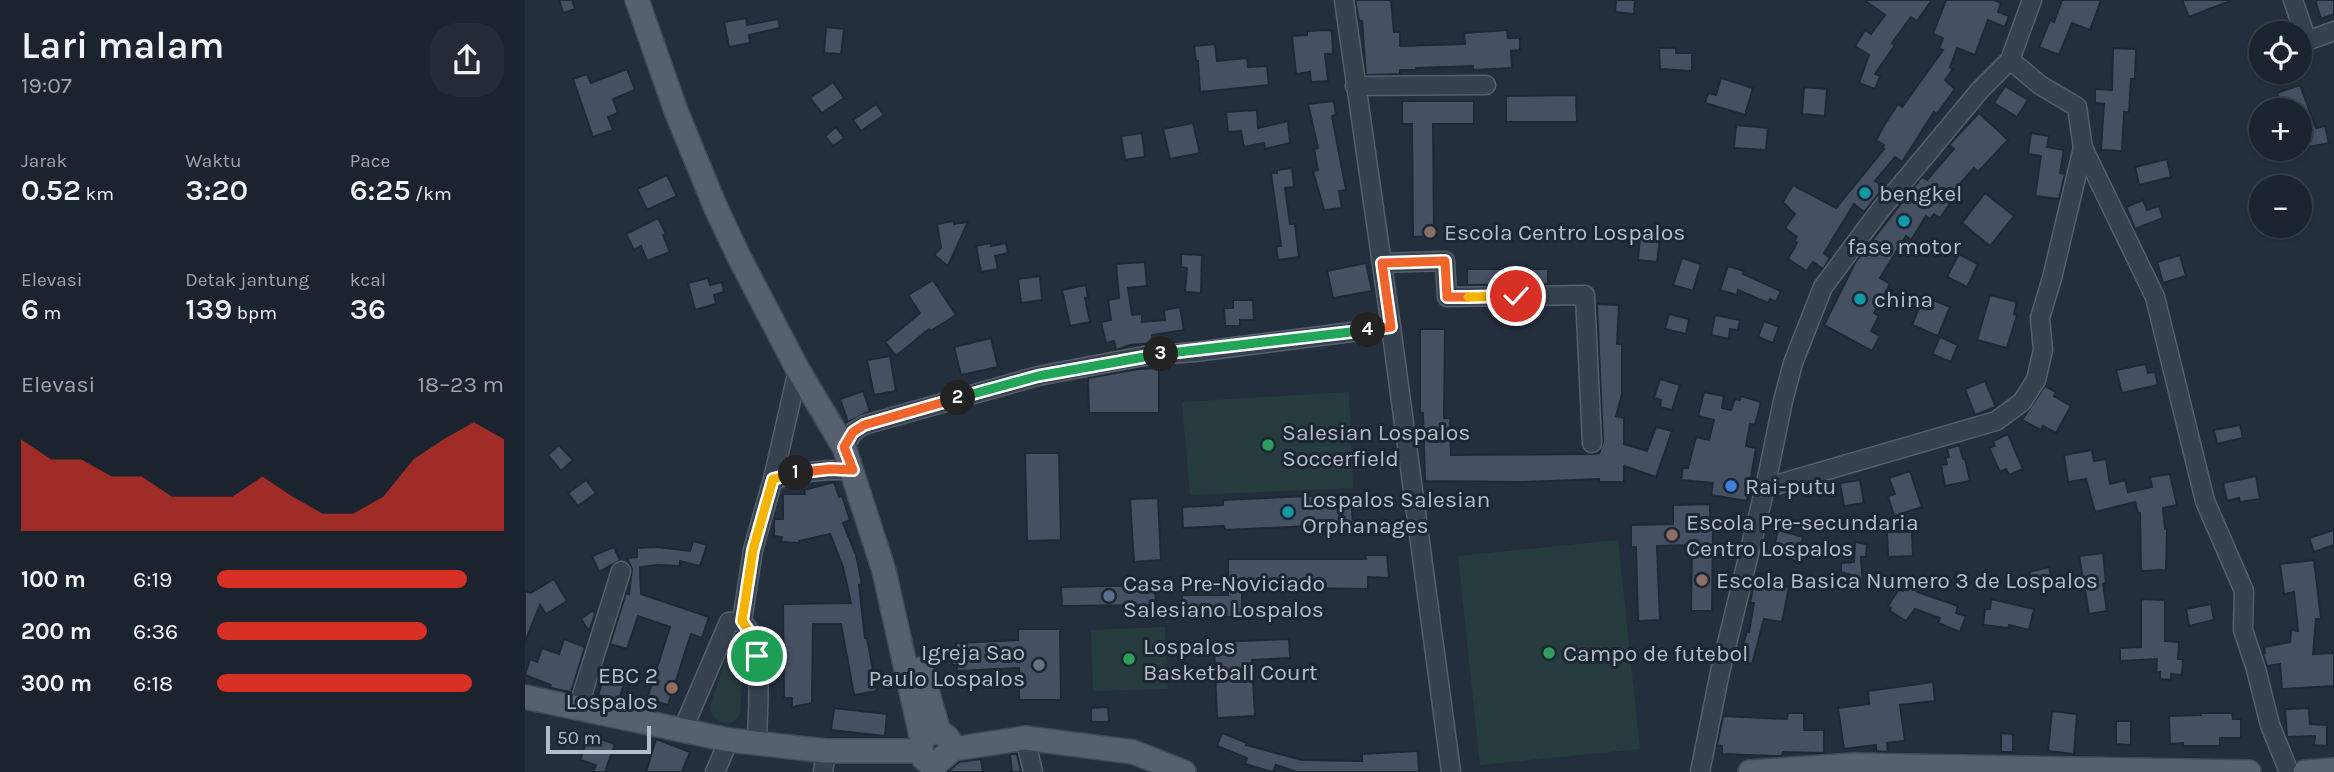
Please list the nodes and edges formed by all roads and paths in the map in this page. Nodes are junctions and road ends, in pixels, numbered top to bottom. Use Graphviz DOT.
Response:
graph roads {
  1 [pos="637,0"];
  2 [pos="1344,0"];
  3 [pos="2032,0"];
  4 [pos="2293,0"];
  5 [pos="2334,31"];
  6 [pos="2010,60"];
  7 [pos="1486,85"];
  8 [pos="1355,86"];
  9 [pos="2083,148"];
  10 [pos="1382,263"];
  11 [pos="1391,327"];
  12 [pos="798,370"];
  13 [pos="1592,443"];
  14 [pos="844,447"];
  15 [pos="853,470"];
  16 [pos="773,479"];
  17 [pos="1765,488"];
  18 [pos="621,571"];
  19 [pos="742,621"];
  20 [pos="525,697"];
  21 [pos="578,708"];
  22 [pos="683,729"];
  23 [pos="1025,738"];
  24 [pos="729,740"];
  25 [pos="757,742"];
  26 [pos="934,755"];
  27 [pos="825,762"];
  28 [pos="2082,770"];
  29 [pos="2334,770"];
  30 [pos="2151,771"];
  31 [pos="715,772"];
  32 [pos="1033,772"];
  33 [pos="1184,772"];
  34 [pos="1451,772"];
  35 [pos="1700,772"];
  36 [pos="1750,772"];
  37 [pos="2249,772"];
  38 [pos="2289,772"];
  39 [pos="2305,772"];
  1 -- 12 [label="main road"];
  2 -- 8 [label="street"];
  3 -- 6 [label="street"];
  4 -- 5 [label="street"];
  6 -- 9 [label="street"];
  6 -- 17 [label="street"];
  7 -- 8 [label="street"];
  8 -- 10 [label="street"];
  9 -- 17 [label="street"];
  9 -- 38 [label="street"];
  10 -- 11 [label="street"];
  10 -- 13 [label="street"];
  11 -- 14 [label="street"];
  11 -- 34 [label="street"];
  12 -- 14 [label="main road"];
  12 -- 16 [label="street"];
  14 -- 15 [label="main road"];
  15 -- 16 [label="street"];
  15 -- 26 [label="main road"];
  16 -- 19 [label="street"];
  17 -- 35 [label="street"];
  18 -- 21 [label="street"];
  19 -- 22 [label="street"];
  19 -- 25 [label="street"];
  20 -- 21 [label="main road"];
  21 -- 22 [label="main road"];
  22 -- 24 [label="main road"];
  23 -- 26 [label="main road"];
  23 -- 32 [label="street"];
  23 -- 33 [label="main road"];
  24 -- 25 [label="main road"];
  24 -- 31 [label="street"];
  25 -- 27 [label="main road"];
  26 -- 27 [label="main road"];
  28 -- 30 [label="main road"];
  28 -- 36 [label="main road"];
  29 -- 39 [label="main road"];
  30 -- 37 [label="main road"];
}
